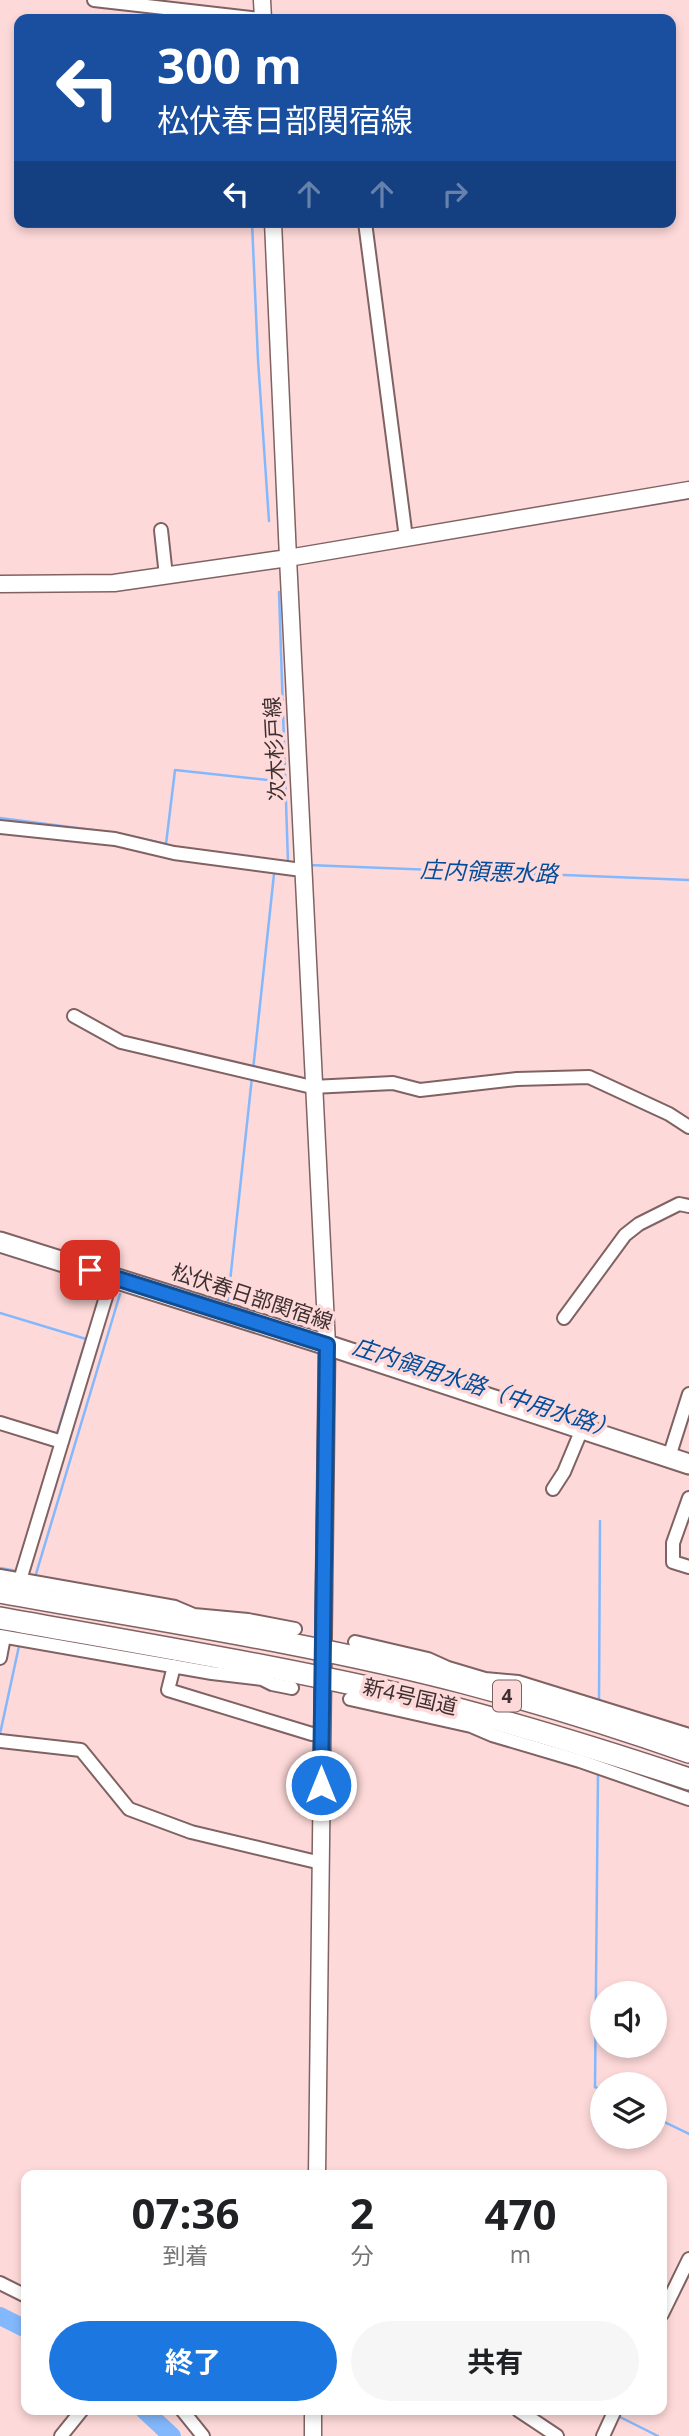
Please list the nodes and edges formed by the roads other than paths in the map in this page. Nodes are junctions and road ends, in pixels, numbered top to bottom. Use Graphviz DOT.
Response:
graph roads {
  1 [pos="94,0"];
  2 [pos="218,14"];
  3 [pos="274,228"];
  4 [pos="366,228"];
  5 [pos="689,490"];
  6 [pos="161,530"];
  7 [pos="406,538"];
  8 [pos="288,558"];
  9 [pos="166,576"];
  10 [pos="0,584"];
  11 [pos="0,827"];
  12 [pos="302,870"];
  13 [pos="74,1016"];
  14 [pos="312,1087"];
  15 [pos="689,1127"];
  16 [pos="689,1206"];
  17 [pos="0,1242"];
  18 [pos="112,1277"];
  19 [pos="564,1318"];
  20 [pos="327,1345"];
  21 [pos="689,1394"];
  22 [pos="0,1423"];
  23 [pos="582,1429"];
  24 [pos="62,1443"];
  25 [pos="669,1457"];
  26 [pos="689,1464"];
  27 [pos="553,1489"];
  28 [pos="689,1498"];
  29 [pos="689,1567"];
  30 [pos="0,1576"];
  31 [pos="20,1580"];
  32 [pos="0,1592"];
  33 [pos="209,1623"];
  34 [pos="295,1629"];
  35 [pos="1,1630"];
  36 [pos="355,1642"];
  37 [pos="322,1651"];
  38 [pos="0,1658"];
  39 [pos="174,1666"];
  40 [pos="247,1670"];
  41 [pos="322,1677"];
  42 [pos="465,1678"];
  43 [pos="292,1688"];
  44 [pos="350,1699"];
  45 [pos="460,1716"];
  46 [pos="321,1733"];
  47 [pos="689,1735"];
  48 [pos="0,1741"];
  49 [pos="689,1752"];
  50 [pos="689,1779"];
  51 [pos="689,1799"];
  52 [pos="321,1863"];
  53 [pos="317,2170"];
  54 [pos="689,2259"];
  55 [pos="3,2284"];
  56 [pos="21,2289"];
  57 [pos="21,2293"];
  58 [pos="667,2304"];
  59 [pos="78,2415"];
  60 [pos="186,2415"];
  61 [pos="313,2415"];
  62 [pos="526,2415"];
  63 [pos="613,2415"];
  64 [pos="61,2436"];
  65 [pos="203,2436"];
  66 [pos="313,2436"];
  67 [pos="557,2436"];
  68 [pos="603,2436"];
  1 -- 2 [label="street"];
  3 -- 8 [label="street, 次木杉戸線"];
  4 -- 7 [label="street"];
  5 -- 7 [label="street"];
  6 -- 9 [label="street"];
  7 -- 8 [label="street"];
  8 -- 9 [label="street"];
  8 -- 12 [label="street, 次木杉戸線"];
  9 -- 10 [label="street"];
  11 -- 12 [label="street"];
  12 -- 14 [label="street, 次木杉戸線"];
  13 -- 14 [label="street"];
  14 -- 15 [label="street"];
  14 -- 20 [label="street, 次木杉戸線"];
  16 -- 19 [label="street"];
  17 -- 18 [label="main road, 松伏春日部関宿線"];
  18 -- 20 [label="main road, 松伏春日部関宿線"];
  18 -- 24 [label="street"];
  20 -- 23 [label="main road, 松伏春日部関宿線"];
  20 -- 37 [label="street, 次木杉戸線"];
  21 -- 25 [label="street"];
  22 -- 24 [label="street"];
  23 -- 25 [label="main road, 松伏春日部関宿線"];
  23 -- 27 [label="street"];
  24 -- 31 [label="street"];
  25 -- 26 [label="main road, 松伏春日部関宿線"];
  28 -- 29 [label="street"];
  30 -- 31 [label="street"];
  31 -- 33 [label="street"];
  32 -- 33 [label="highway, 新4号国道 / 4"];
  33 -- 34 [label="street"];
  33 -- 37 [label="highway, 新4号国道 / 4"];
  35 -- 38 [label="street"];
  35 -- 39 [label="street"];
  35 -- 40 [label="highway, 新4号国道 / 4"];
  36 -- 42 [label="street"];
  37 -- 41 [label="street, 次木杉戸線"];
  37 -- 42 [label="highway, 新4号国道 / 4"];
  39 -- 40 [label="street"];
  39 -- 46 [label="street"];
  40 -- 41 [label="highway, 新4号国道 / 4"];
  40 -- 43 [label="street"];
  41 -- 45 [label="highway, 新4号国道 / 4"];
  41 -- 46 [label="street, 次木杉戸線"];
  42 -- 47 [label="street"];
  42 -- 49 [label="highway, 新4号国道 / 4"];
  44 -- 45 [label="street"];
  45 -- 50 [label="highway, 新4号国道 / 4"];
  45 -- 51 [label="street"];
  46 -- 52 [label="street, 次木杉戸線"];
  48 -- 52 [label="street"];
  52 -- 53 [label="street, 次木杉戸線"];
  54 -- 58 [label="street"];
  55 -- 56 [label="street"];
  55 -- 57 [label="street"];
  59 -- 64 [label="street"];
  60 -- 65 [label="street"];
  61 -- 66 [label="street"];
  62 -- 67 [label="street"];
  63 -- 68 [label="street"];
}
